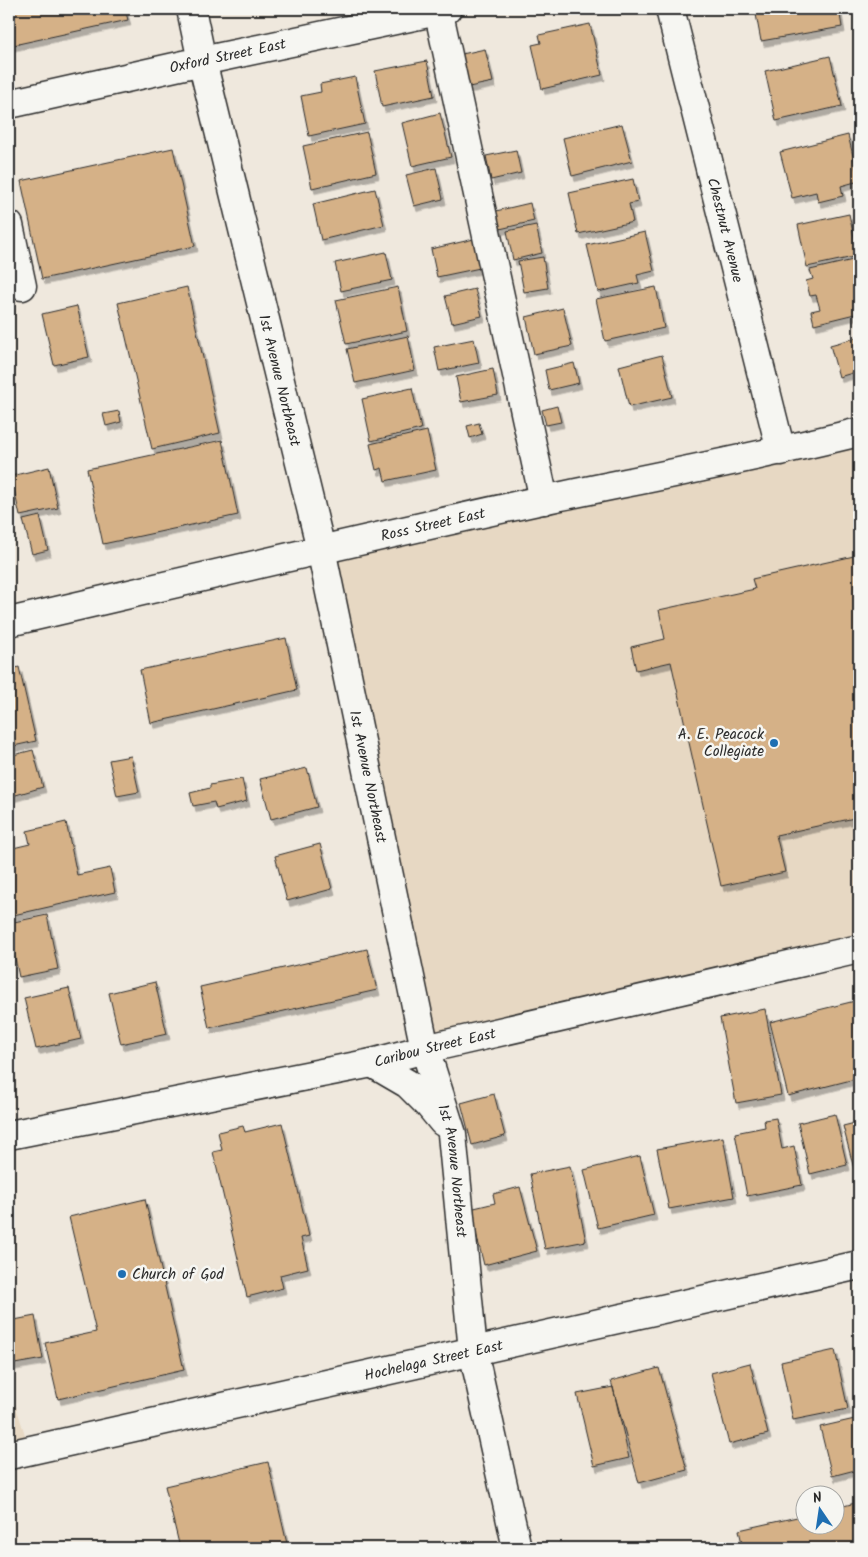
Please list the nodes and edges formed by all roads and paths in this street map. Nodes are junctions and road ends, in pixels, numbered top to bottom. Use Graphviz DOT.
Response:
graph roads {
  1 [pos="191,9"];
  2 [pos="670,9"];
  3 [pos="441,10"];
  4 [pos="202,61"];
  5 [pos="9,104"];
  6 [pos="9,225"];
  7 [pos="22,286"];
  8 [pos="859,432"];
  9 [pos="781,451"];
  10 [pos="544,500"];
  11 [pos="321,550"];
  12 [pos="9,622"];
  13 [pos="859,949"];
  14 [pos="425,1049"];
  15 [pos="372,1063"];
  16 [pos="452,1134"];
  17 [pos="9,1135"];
  18 [pos="859,1265"];
  19 [pos="473,1351"];
  20 [pos="9,1455"];
  21 [pos="517,1548"];
  1 -- 4 [label="street, 1st Avenue Northeast"];
  2 -- 9 [label="street, Chestnut Avenue"];
  3 -- 4 [label="street, Oxford Street East"];
  3 -- 10 [label="street"];
  4 -- 5 [label="street, Oxford Street East"];
  4 -- 11 [label="street, 1st Avenue Northeast"];
  6 -- 7 [label="street"];
  8 -- 9 [label="street, Ross Street East"];
  9 -- 10 [label="street, Ross Street East"];
  10 -- 11 [label="street, Ross Street East"];
  11 -- 12 [label="street, Ross Street East"];
  11 -- 14 [label="street, 1st Avenue Northeast"];
  13 -- 14 [label="street, Caribou Street East"];
  14 -- 15 [label="street, Caribou Street East"];
  14 -- 16 [label="street, 1st Avenue Northeast"];
  15 -- 16 [label="street"];
  15 -- 17 [label="street, Caribou Street East"];
  16 -- 19 [label="street, 1st Avenue Northeast"];
  18 -- 19 [label="street, Hochelaga Street East"];
  19 -- 20 [label="street, Hochelaga Street East"];
  19 -- 21 [label="street, 1st Avenue Northeast"];
}
